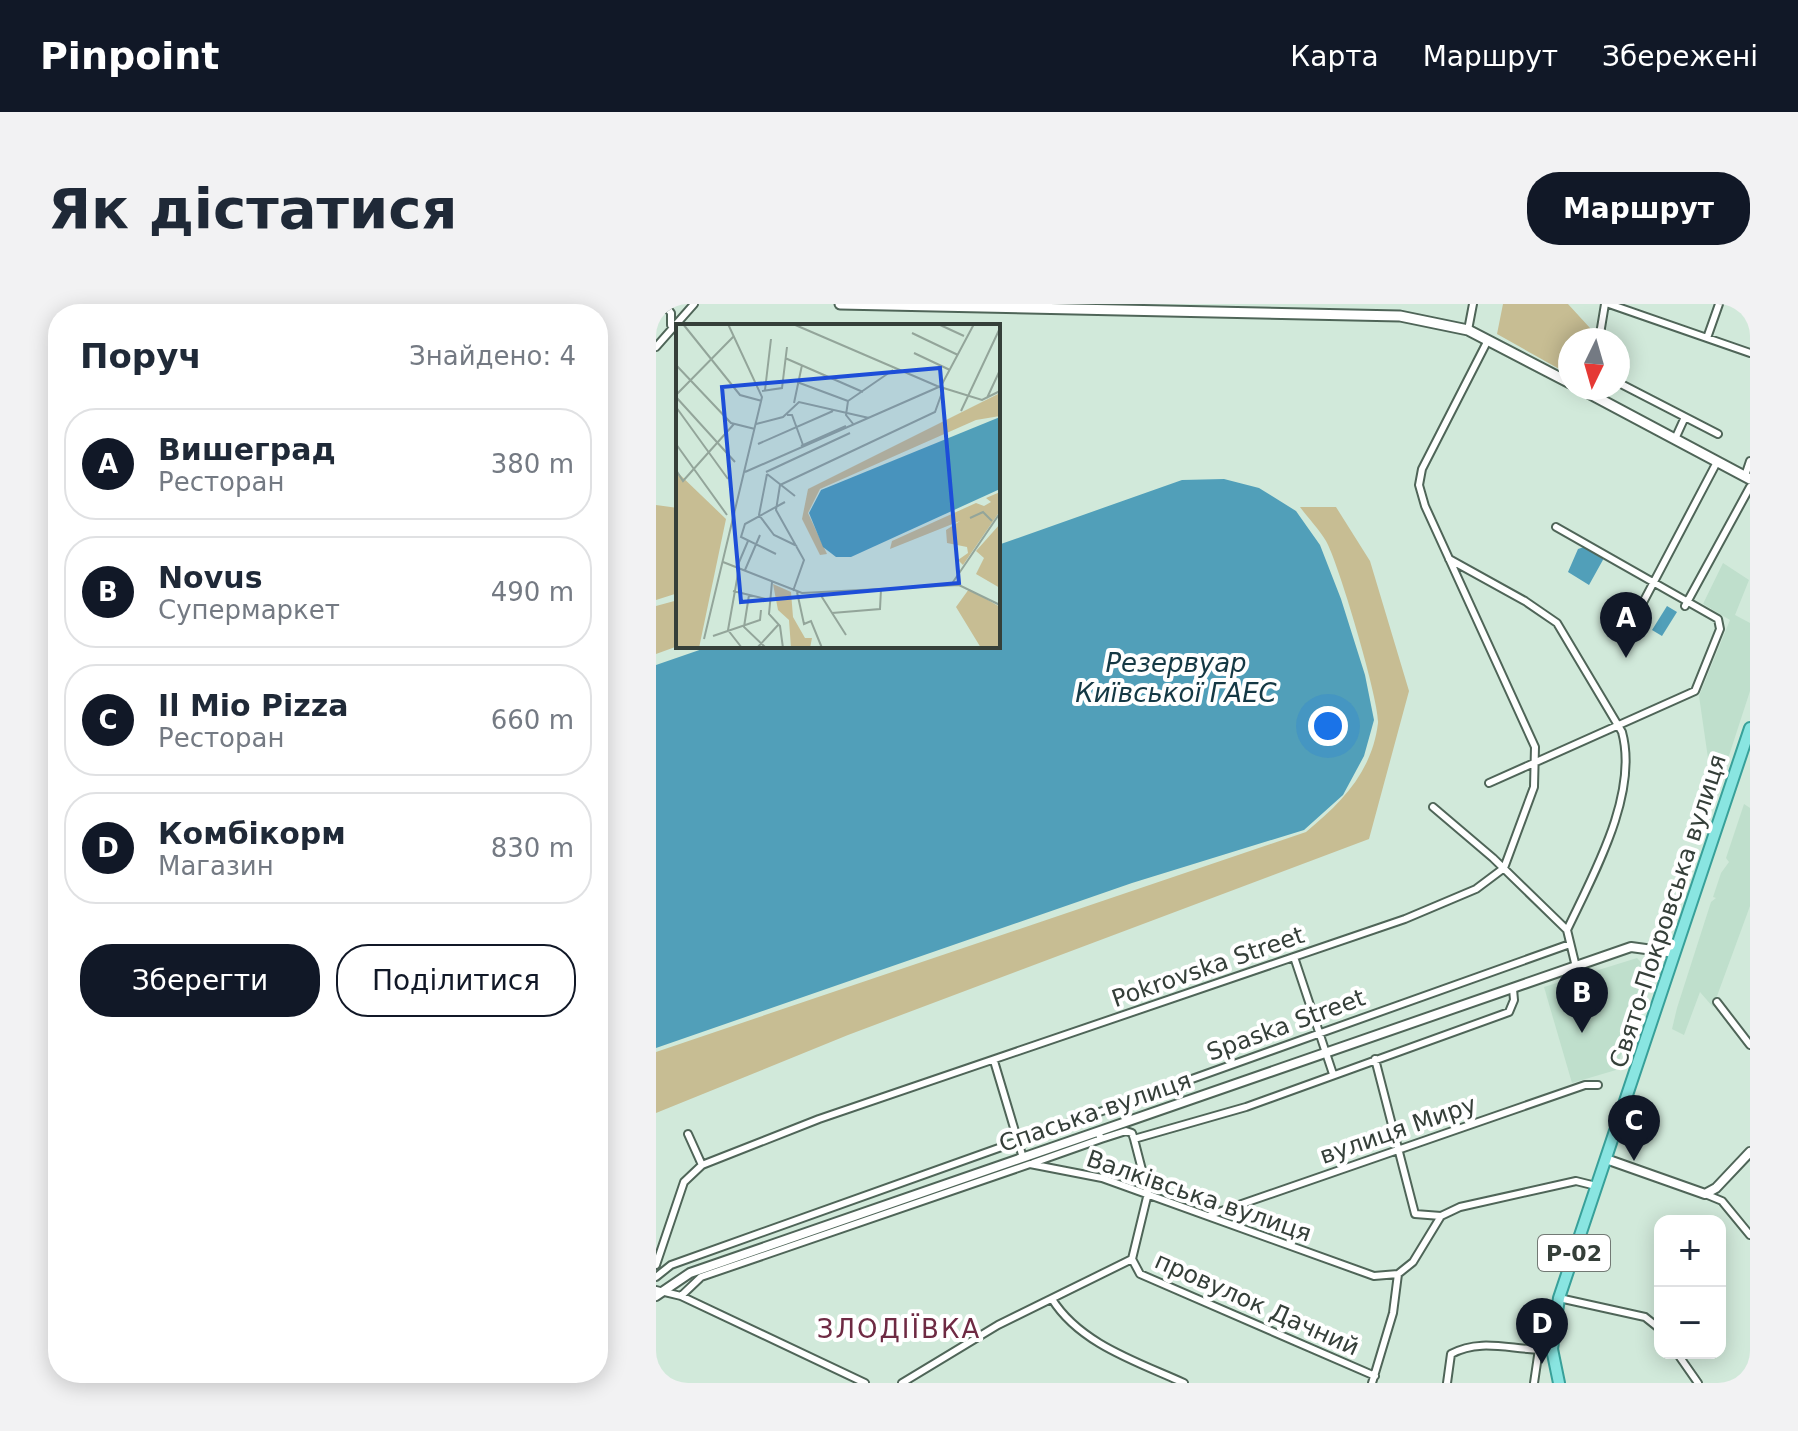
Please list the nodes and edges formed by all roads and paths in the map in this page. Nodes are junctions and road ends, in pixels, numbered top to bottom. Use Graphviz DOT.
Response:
graph roads {
  1 [pos="664,304"];
  2 [pos="694,304"];
  3 [pos="840,304"];
  4 [pos="1473,304"];
  5 [pos="1607,304"];
  6 [pos="1719,304"];
  7 [pos="1045,307"];
  8 [pos="1352,308"];
  9 [pos="670,328"];
  10 [pos="1602,328"];
  11 [pos="1468,330"];
  12 [pos="1707,338"];
  13 [pos="1488,340"];
  14 [pos="656,347"];
  15 [pos="1750,353"];
  16 [pos="1558,377"];
  17 [pos="1630,389"];
  18 [pos="1603,400"];
  19 [pos="1685,417"];
  20 [pos="1718,434"];
  21 [pos="1675,439"];
  22 [pos="1750,461"];
  23 [pos="1717,462"];
  24 [pos="1747,478"];
  25 [pos="1750,487"];
  26 [pos="1556,527"];
  27 [pos="1447,556"];
  28 [pos="1653,584"];
  29 [pos="1687,604"];
  30 [pos="1628,631"];
  31 [pos="1616,725"];
  32 [pos="1750,728"];
  33 [pos="1537,761"];
  34 [pos="1489,783"];
  35 [pos="1433,807"];
  36 [pos="1504,868"];
  37 [pos="1567,930"];
  38 [pos="1570,944"];
  39 [pos="1675,953"];
  40 [pos="1294,957"];
  41 [pos="1576,967"];
  42 [pos="1513,989"];
  43 [pos="1717,1002"];
  44 [pos="1318,1032"];
  45 [pos="1750,1045"];
  46 [pos="1325,1054"];
  47 [pos="1375,1059"];
  48 [pos="994,1061"];
  49 [pos="1333,1074"];
  50 [pos="1598,1085"];
  51 [pos="688,1134"];
  52 [pos="1099,1135"];
  53 [pos="1134,1139"];
  54 [pos="1017,1140"];
  55 [pos="1399,1148"];
  56 [pos="1750,1152"];
  57 [pos="1606,1159"];
  58 [pos="1026,1161"];
  59 [pos="702,1165"];
  60 [pos="1596,1186"];
  61 [pos="1148,1193"];
  62 [pos="1705,1194"];
  63 [pos="1210,1215"];
  64 [pos="1441,1216"];
  65 [pos="1750,1235"];
  66 [pos="1132,1259"];
  67 [pos="739,1260"];
  68 [pos="656,1265"];
  69 [pos="1398,1274"];
  70 [pos="656,1277"];
  71 [pos="657,1292"];
  72 [pos="681,1296"];
  73 [pos="1559,1298"];
  74 [pos="1052,1299"];
  75 [pos="1654,1324"];
  76 [pos="1539,1349"];
  77 [pos="1552,1349"];
  78 [pos="1681,1359"];
  79 [pos="1373,1380"];
  80 [pos="865,1383"];
  81 [pos="902,1383"];
  82 [pos="1184,1383"];
  83 [pos="1447,1383"];
  84 [pos="1534,1383"];
  85 [pos="1559,1383"];
  86 [pos="1698,1383"];
  1 -- 9 [label="street"];
  2 -- 9 [label="street"];
  3 -- 7 [label="main road"];
  4 -- 11 [label="street"];
  5 -- 10 [label="street"];
  5 -- 12 [label="street"];
  6 -- 12 [label="street"];
  7 -- 8 [label="main road"];
  8 -- 11 [label="main road"];
  9 -- 14 [label="street"];
  11 -- 13 [label="main road"];
  12 -- 15 [label="street"];
  13 -- 16 [label="main road"];
  13 -- 27 [label="street"];
  17 -- 19 [label="street"];
  18 -- 21 [label="main road"];
  19 -- 20 [label="street"];
  19 -- 21 [label="street"];
  21 -- 23 [label="main road"];
  22 -- 24 [label="street"];
  23 -- 24 [label="main road"];
  23 -- 28 [label="street"];
  25 -- 29 [label="street"];
  26 -- 28 [label="street"];
  27 -- 31 [label="street"];
  27 -- 33 [label="street"];
  28 -- 29 [label="street"];
  28 -- 30 [label="street"];
  29 -- 31 [label="street"];
  31 -- 33 [label="street"];
  31 -- 37 [label="street"];
  32 -- 39 [label="main road, Свято-Покровська вулиця / Р-02"];
  33 -- 34 [label="street"];
  33 -- 36 [label="street"];
  35 -- 36 [label="street"];
  36 -- 37 [label="street"];
  36 -- 40 [label="street, Pokrovska Street"];
  37 -- 38 [label="street"];
  38 -- 41 [label="street"];
  38 -- 44 [label="street, Spaska Street"];
  39 -- 41 [label="street, Спаська вулиця"];
  39 -- 57 [label="main road, Свято-Покровська вулиця / Р-02"];
  40 -- 44 [label="street"];
  40 -- 48 [label="street, Pokrovska Street"];
  41 -- 42 [label="street, Спаська вулиця"];
  42 -- 46 [label="street, Спаська вулиця"];
  42 -- 47 [label="street"];
  43 -- 45 [label="street"];
  44 -- 46 [label="street"];
  44 -- 54 [label="street, Spaska Street"];
  46 -- 49 [label="street"];
  46 -- 52 [label="street, Спаська вулиця"];
  47 -- 49 [label="street"];
  47 -- 55 [label="street"];
  48 -- 54 [label="street"];
  48 -- 59 [label="street, Pokrovska Street"];
  49 -- 53 [label="street"];
  50 -- 55 [label="street, вулиця Миру"];
  51 -- 59 [label="street"];
  52 -- 53 [label="street"];
  52 -- 58 [label="street, Спаська вулиця"];
  53 -- 61 [label="street"];
  54 -- 58 [label="street"];
  54 -- 70 [label="street, Spaska Street"];
  55 -- 63 [label="street, вулиця Миру"];
  55 -- 64 [label="street"];
  56 -- 62 [label="street"];
  57 -- 60 [label="main road, Свято-Покровська вулиця / Р-02"];
  57 -- 62 [label="street"];
  58 -- 61 [label="street, Валківська вулиця"];
  58 -- 67 [label="street, Спаська вулиця"];
  59 -- 68 [label="street"];
  60 -- 64 [label="street"];
  60 -- 73 [label="main road, Свято-Покровська вулиця / Р-02"];
  61 -- 63 [label="street, Валківська вулиця"];
  61 -- 66 [label="street"];
  62 -- 65 [label="street"];
  63 -- 69 [label="street, Валківська вулиця"];
  64 -- 69 [label="street"];
  66 -- 74 [label="street"];
  66 -- 79 [label="street, провулок Дачний"];
  67 -- 71 [label="street, Спаська вулиця"];
  67 -- 72 [label="street"];
  69 -- 79 [label="street"];
  71 -- 72 [label="street"];
  72 -- 80 [label="street"];
  73 -- 75 [label="street"];
  73 -- 77 [label="main road, Свято-Покровська вулиця / Р-02"];
  74 -- 81 [label="street"];
  74 -- 82 [label="street"];
  76 -- 77 [label="street"];
  76 -- 83 [label="street"];
  76 -- 84 [label="street"];
  77 -- 85 [label="main road, Свято-Покровська вулиця / Р-02"];
  78 -- 86 [label="street"];
}
